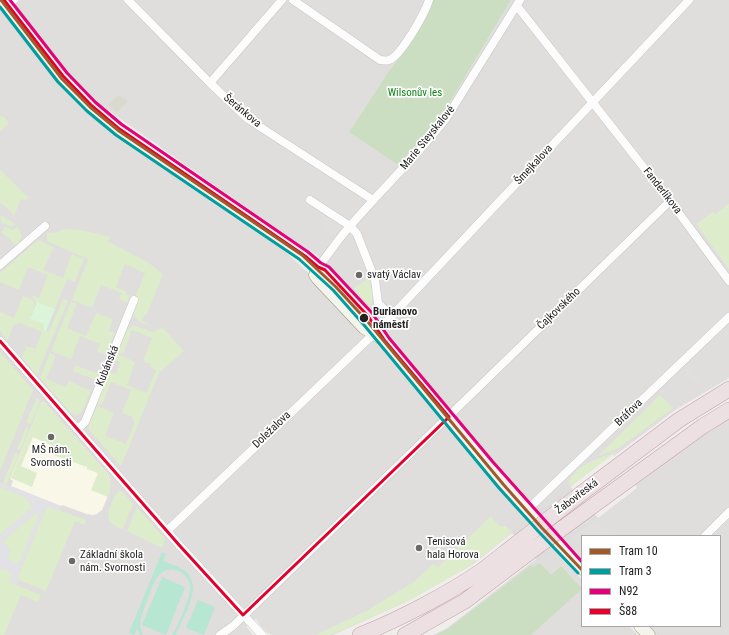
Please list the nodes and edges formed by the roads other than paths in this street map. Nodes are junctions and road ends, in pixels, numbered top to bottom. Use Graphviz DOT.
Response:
graph roads {
  1 [pos="128,0"];
  2 [pos="282,0"];
  3 [pos="293,0"];
  4 [pos="429,0"];
  5 [pos="689,0"];
  6 [pos="9,2"];
  7 [pos="518,3"];
  8 [pos="210,83"];
  9 [pos="593,103"];
  10 [pos="310,200"];
  11 [pos="373,200"];
  12 [pos="670,201"];
  13 [pos="45,226"];
  14 [pos="350,226"];
  15 [pos="0,265"];
  16 [pos="318,267"];
  17 [pos="729,281"];
  18 [pos="134,300"];
  19 [pos="391,316"];
  20 [pos="729,317"];
  21 [pos="375,332"];
  22 [pos="0,341"];
  23 [pos="729,389"];
  24 [pos="729,410"];
  25 [pos="449,417"];
  26 [pos="78,430"];
  27 [pos="528,509"];
  28 [pos="729,512"];
  29 [pos="167,531"];
  30 [pos="706,535"];
  31 [pos="525,546"];
  32 [pos="581,568"];
  33 [pos="243,615"];
  34 [pos="641,627"];
  35 [pos="220,635"];
  36 [pos="262,635"];
  37 [pos="360,635"];
  38 [pos="405,635"];
  39 [pos="649,635"];
  1 -- 8 [label="street, Šeránkova"];
  2 -- 8 [label="street"];
  3 -- 4 [label="street"];
  5 -- 9 [label="street, Šmejkalova"];
  6 -- 16 [label="street"];
  7 -- 9 [label="street, Fanderlíkova"];
  7 -- 11 [label="street, Marie Steyskalové"];
  8 -- 11 [label="street, Šeránkova"];
  9 -- 12 [label="street, Fanderlíkova"];
  9 -- 19 [label="street, Šmejkalova"];
  10 -- 14 [label="street"];
  11 -- 14 [label="street, Marie Steyskalové"];
  12 -- 17 [label="street, Fanderlíkova"];
  12 -- 25 [label="street, Čajkovského"];
  13 -- 15 [label="street"];
  14 -- 16 [label="street"];
  14 -- 19 [label="street"];
  16 -- 21 [label="street"];
  18 -- 26 [label="street, Kubánská"];
  19 -- 21 [label="street, Šmejkalova"];
  20 -- 27 [label="street, Bráfova"];
  21 -- 25 [label="street"];
  21 -- 29 [label="street, Doležalova"];
  22 -- 26 [label="street"];
  23 -- 31 [label="highway, Žabovřeská, bridge"];
  24 -- 31 [label="highway, Žabovřeská, bridge"];
  25 -- 27 [label="street"];
  25 -- 33 [label="street, Čajkovského"];
  26 -- 29 [label="street"];
  27 -- 32 [label="street"];
  28 -- 30 [label="street"];
  29 -- 33 [label="street"];
  31 -- 37 [label="highway, Žabovřeská"];
  31 -- 38 [label="highway, Žabovřeská"];
  33 -- 35 [label="street, Čajkovského"];
  33 -- 36 [label="street"];
  34 -- 39 [label="street"];
}
